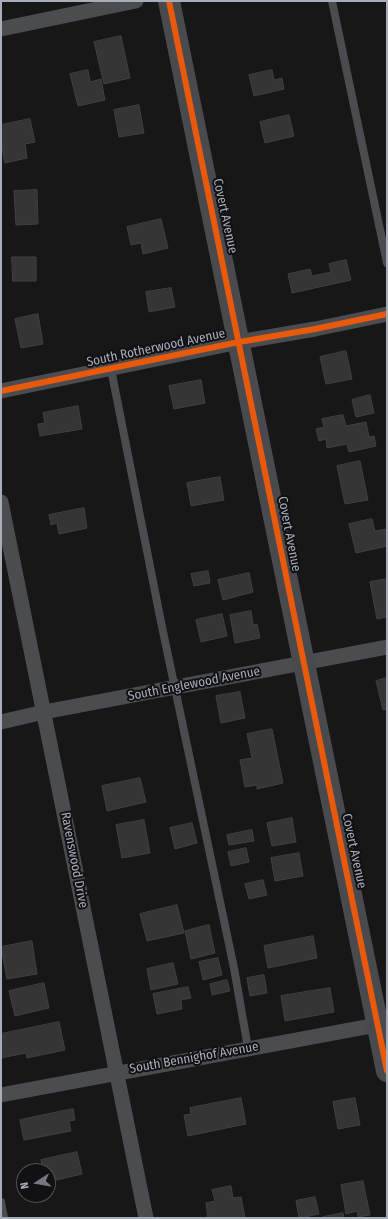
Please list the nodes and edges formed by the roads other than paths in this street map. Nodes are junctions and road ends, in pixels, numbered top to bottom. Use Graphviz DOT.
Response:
graph roads {
  1 [pos="136,1"];
  2 [pos="169,1"];
  3 [pos="332,1"];
  4 [pos="1,29"];
  5 [pos="387,263"];
  6 [pos="387,314"];
  7 [pos="239,342"];
  8 [pos="111,369"];
  9 [pos="1,391"];
  10 [pos="1,502"];
  11 [pos="387,647"];
  12 [pos="304,663"];
  13 [pos="174,688"];
  14 [pos="44,712"];
  15 [pos="1,722"];
  16 [pos="383,1024"];
  17 [pos="248,1048"];
  18 [pos="387,1071"];
  19 [pos="116,1072"];
  20 [pos="1,1095"];
  21 [pos="1,1202"];
  22 [pos="4,1218"];
  23 [pos="146,1218"];
  1 -- 4 [label="street"];
  2 -- 7 [label="main road, Covert Avenue"];
  3 -- 5 [label="lane"];
  6 -- 7 [label="street, South Rotherwood Avenue"];
  7 -- 8 [label="street, South Rotherwood Avenue"];
  7 -- 12 [label="main road, Covert Avenue"];
  8 -- 9 [label="street, South Rotherwood Avenue"];
  8 -- 13 [label="lane"];
  10 -- 14 [label="street, Ravenswood Drive"];
  11 -- 12 [label="street, South Englewood Avenue"];
  12 -- 13 [label="street, South Englewood Avenue"];
  12 -- 16 [label="main road, Covert Avenue"];
  13 -- 14 [label="street, South Englewood Avenue"];
  13 -- 17 [label="lane"];
  14 -- 15 [label="street, South Englewood Avenue"];
  14 -- 19 [label="street, Ravenswood Drive"];
  16 -- 17 [label="street, South Bennighof Avenue"];
  16 -- 18 [label="main road, Covert Avenue"];
  17 -- 19 [label="street, South Bennighof Avenue"];
  19 -- 20 [label="street, South Bennighof Avenue"];
  19 -- 23 [label="street, Ravenswood Drive"];
  21 -- 22 [label="lane"];
}
